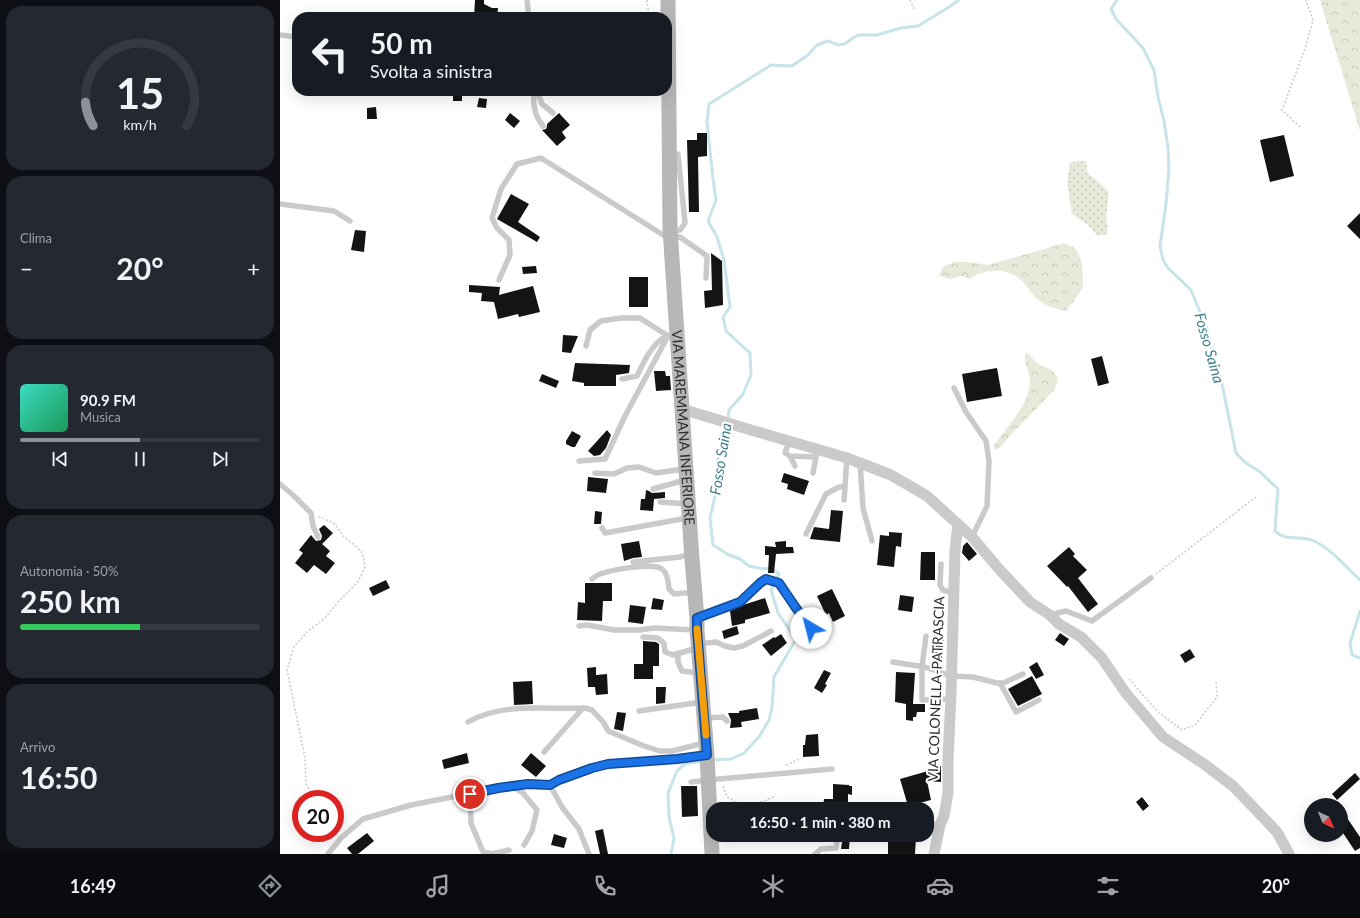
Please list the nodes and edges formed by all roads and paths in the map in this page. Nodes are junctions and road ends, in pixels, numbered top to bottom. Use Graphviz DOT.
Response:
graph roads {
  1 [pos="527,0"];
  2 [pos="646,0"];
  3 [pos="668,0"];
  4 [pos="910,0"];
  5 [pos="1306,0"];
  6 [pos="914,9"];
  7 [pos="528,12"];
  8 [pos="648,12"];
  9 [pos="668,12"];
  10 [pos="280,35"];
  11 [pos="292,36"];
  12 [pos="535,96"];
  13 [pos="538,96"];
  14 [pos="668,96"];
  15 [pos="553,113"];
  16 [pos="543,126"];
  17 [pos="1300,127"];
  18 [pos="280,204"];
  19 [pos="350,221"];
  20 [pos="671,236"];
  21 [pos="706,278"];
  22 [pos="499,280"];
  23 [pos="671,336"];
  24 [pos="586,346"];
  25 [pos="622,379"];
  26 [pos="954,388"];
  27 [pos="682,409"];
  28 [pos="789,442"];
  29 [pos="790,456"];
  30 [pos="847,458"];
  31 [pos="579,461"];
  32 [pos="860,463"];
  33 [pos="795,466"];
  34 [pos="595,473"];
  35 [pos="813,473"];
  36 [pos="687,474"];
  37 [pos="280,484"];
  38 [pos="845,485"];
  39 [pos="653,489"];
  40 [pos="1256,497"];
  41 [pos="844,500"];
  42 [pos="660,502"];
  43 [pos="689,511"];
  44 [pos="311,513"];
  45 [pos="958,524"];
  46 [pos="602,528"];
  47 [pos="806,534"];
  48 [pos="318,537"];
  49 [pos="972,537"];
  50 [pos="872,541"];
  51 [pos="692,554"];
  52 [pos="633,562"];
  53 [pos="941,564"];
  54 [pos="1151,578"];
  55 [pos="592,579"];
  56 [pos="695,592"];
  57 [pos="954,593"];
  58 [pos="1050,614"];
  59 [pos="579,626"];
  60 [pos="811,628"];
  61 [pos="771,631"];
  62 [pos="698,635"];
  63 [pos="926,636"];
  64 [pos="643,637"];
  65 [pos="678,653"];
  66 [pos="893,662"];
  67 [pos="922,667"];
  68 [pos="701,673"];
  69 [pos="1023,674"];
  70 [pos="951,676"];
  71 [pos="1128,678"];
  72 [pos="1216,682"];
  73 [pos="1000,683"];
  74 [pos="951,699"];
  75 [pos="1039,700"];
  76 [pos="703,702"];
  77 [pos="583,708"];
  78 [pos="639,711"];
  79 [pos="704,718"];
  80 [pos="727,721"];
  81 [pos="468,722"];
  82 [pos="544,752"];
  83 [pos="710,764"];
  84 [pos="832,769"];
  85 [pos="691,782"];
  86 [pos="550,785"];
  87 [pos="513,787"];
  88 [pos="310,790"];
  89 [pos="470,794"];
  90 [pos="776,796"];
  91 [pos="934,824"];
  92 [pos="940,825"];
  93 [pos="837,842"];
  94 [pos="524,845"];
  95 [pos="836,848"];
  96 [pos="509,850"];
  97 [pos="328,854"];
  98 [pos="492,854"];
  99 [pos="589,854"];
  100 [pos="712,854"];
  101 [pos="815,854"];
  102 [pos="840,854"];
  103 [pos="934,854"];
  104 [pos="1289,854"];
  1 -- 7 [label="lane"];
  2 -- 8 [label="path"];
  3 -- 9 [label="main road, VIA MAREMMANA INFERIORE"];
  4 -- 6 [label="path"];
  5 -- 17 [label="path"];
  10 -- 11 [label="lane"];
  12 -- 16 [label="lane"];
  13 -- 15 [label="lane"];
  14 -- 20 [label="main road, VIA MAREMMANA INFERIORE"];
  18 -- 19 [label="lane"];
  20 -- 21 [label="lane"];
  20 -- 22 [label="lane"];
  20 -- 23 [label="main road, VIA MAREMMANA INFERIORE"];
  23 -- 24 [label="lane"];
  23 -- 25 [label="lane"];
  23 -- 27 [label="main road, VIA MAREMMANA INFERIORE"];
  23 -- 31 [label="lane"];
  26 -- 49 [label="lane"];
  27 -- 28 [label="street"];
  27 -- 36 [label="main road, VIA MAREMMANA INFERIORE"];
  28 -- 29 [label="lane"];
  28 -- 30 [label="street"];
  29 -- 33 [label="lane"];
  29 -- 35 [label="lane"];
  30 -- 32 [label="street"];
  30 -- 38 [label="lane"];
  32 -- 45 [label="street"];
  32 -- 50 [label="lane"];
  34 -- 36 [label="lane"];
  36 -- 39 [label="lane"];
  36 -- 43 [label="main road, VIA MAREMMANA INFERIORE"];
  37 -- 44 [label="lane"];
  38 -- 41 [label="lane"];
  38 -- 47 [label="lane"];
  40 -- 54 [label="path"];
  42 -- 43 [label="lane"];
  43 -- 46 [label="lane"];
  43 -- 51 [label="main road, VIA MAREMMANA INFERIORE"];
  44 -- 48 [label="lane"];
  44 -- 88 [label="path"];
  45 -- 49 [label="street"];
  45 -- 57 [label="street, VIA COLONELLA-PATRASCIA"];
  49 -- 58 [label="street"];
  51 -- 52 [label="lane"];
  51 -- 56 [label="main road, VIA MAREMMANA INFERIORE"];
  53 -- 57 [label="lane"];
  54 -- 58 [label="lane"];
  55 -- 56 [label="lane"];
  56 -- 62 [label="main road, VIA MAREMMANA INFERIORE"];
  57 -- 70 [label="street, VIA COLONELLA-PATRASCIA"];
  58 -- 104 [label="street"];
  59 -- 62 [label="lane"];
  60 -- 62 [label="lane"];
  61 -- 62 [label="lane"];
  62 -- 65 [label="lane"];
  62 -- 68 [label="main road, VIA MAREMMANA INFERIORE"];
  63 -- 67 [label="lane"];
  64 -- 65 [label="lane"];
  65 -- 68 [label="lane"];
  66 -- 67 [label="lane"];
  67 -- 70 [label="lane"];
  67 -- 74 [label="lane"];
  68 -- 76 [label="main road, VIA MAREMMANA INFERIORE"];
  69 -- 73 [label="lane"];
  70 -- 73 [label="lane"];
  70 -- 74 [label="street, VIA COLONELLA-PATRASCIA"];
  71 -- 72 [label="path"];
  73 -- 75 [label="lane"];
  74 -- 92 [label="street, VIA COLONELLA-PATRASCIA"];
  76 -- 78 [label="lane"];
  76 -- 79 [label="main road, VIA MAREMMANA INFERIORE"];
  77 -- 81 [label="lane"];
  77 -- 82 [label="lane"];
  77 -- 83 [label="lane"];
  79 -- 80 [label="lane"];
  79 -- 83 [label="main road, VIA MAREMMANA INFERIORE"];
  83 -- 84 [label="lane"];
  83 -- 85 [label="lane"];
  83 -- 86 [label="lane"];
  83 -- 90 [label="path"];
  83 -- 100 [label="main road, VIA MAREMMANA INFERIORE"];
  86 -- 87 [label="lane"];
  86 -- 99 [label="lane"];
  87 -- 89 [label="lane"];
  87 -- 94 [label="lane"];
  89 -- 97 [label="lane"];
  89 -- 98 [label="lane"];
  91 -- 92 [label="lane"];
  92 -- 103 [label="street, VIA COLONELLA-PATRASCIA"];
  93 -- 95 [label="lane"];
  95 -- 101 [label="lane"];
  95 -- 102 [label="lane"];
  96 -- 98 [label="lane"];
}
